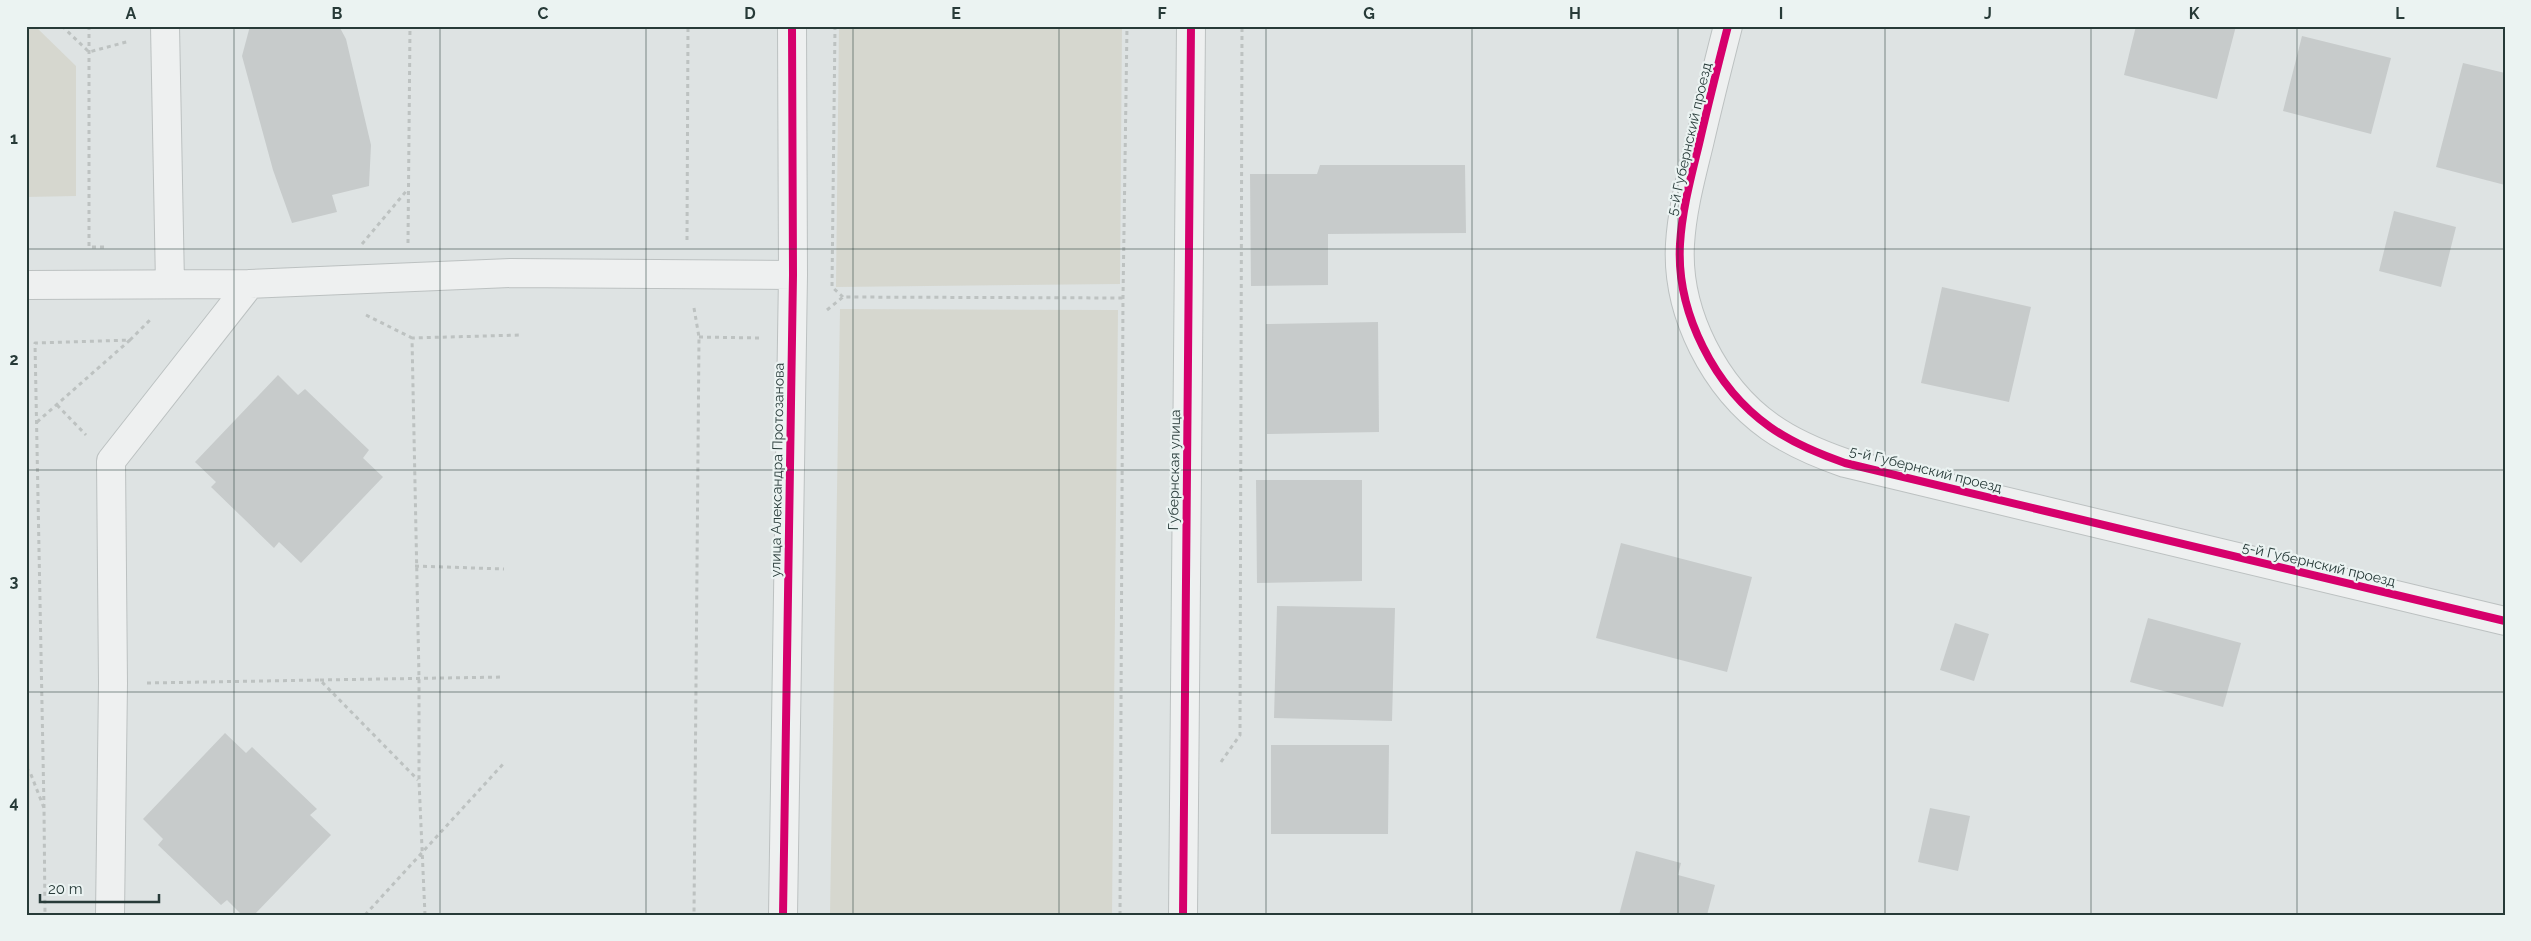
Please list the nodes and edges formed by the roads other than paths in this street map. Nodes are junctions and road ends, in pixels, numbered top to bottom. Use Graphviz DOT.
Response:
graph roads {
  1 [pos="165,26"];
  2 [pos="792,26"];
  3 [pos="1191,26"];
  4 [pos="1728,26"];
  5 [pos="792,275"];
  6 [pos="26,284"];
  7 [pos="170,284"];
  8 [pos="250,284"];
  9 [pos="2505,621"];
  10 [pos="110,915"];
  11 [pos="784,915"];
  12 [pos="1183,915"];
  1 -- 7 [label="street"];
  2 -- 5 [label="street, улица Александра Протозанова"];
  3 -- 12 [label="street, Губернская улица"];
  4 -- 9 [label="street, 5-й Губернский проезд"];
  5 -- 8 [label="street"];
  5 -- 11 [label="street, улица Александра Протозанова"];
  6 -- 7 [label="street"];
  7 -- 8 [label="street"];
  8 -- 10 [label="street"];
}
